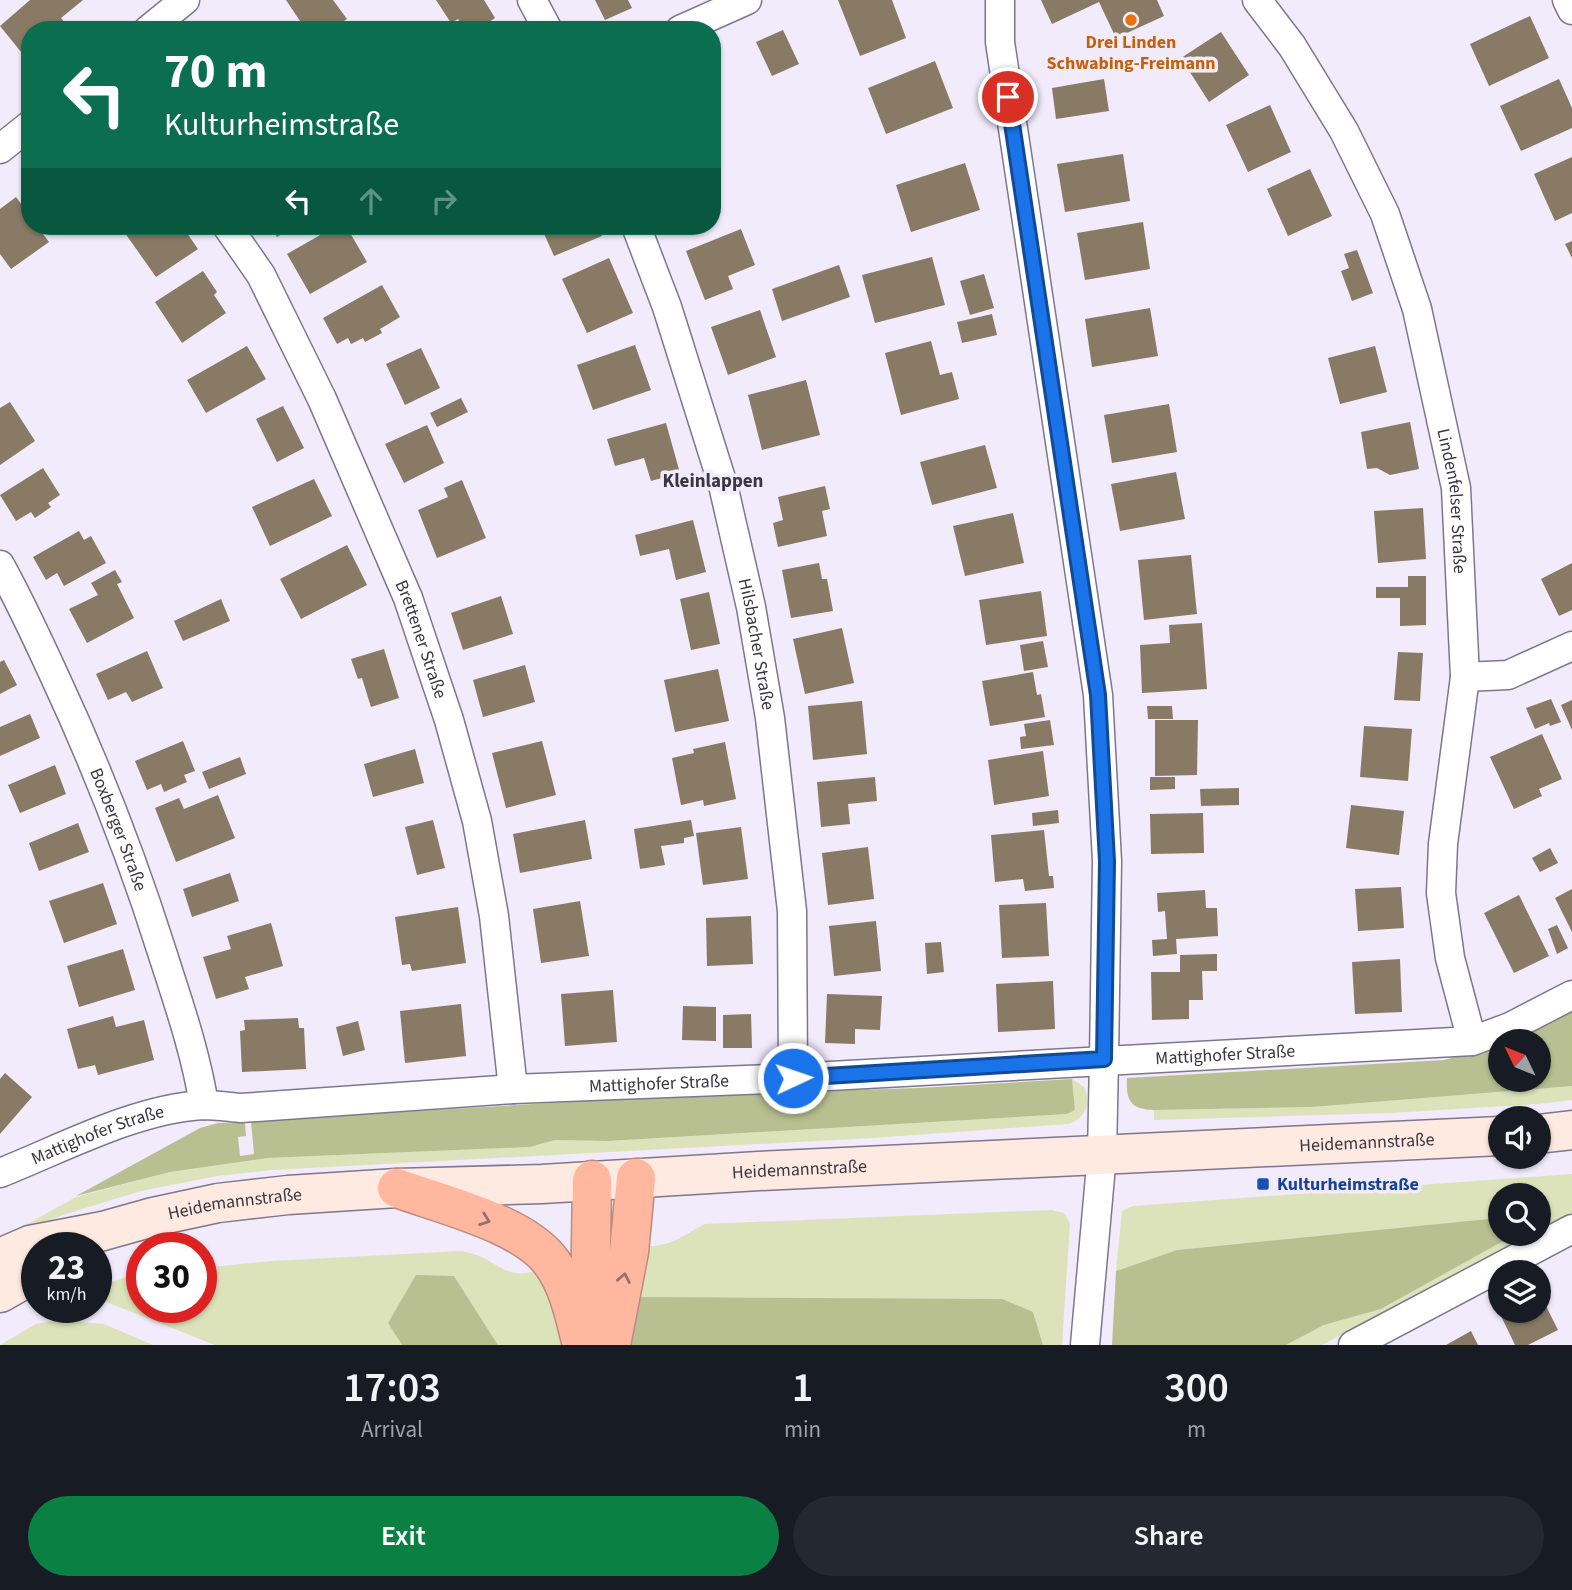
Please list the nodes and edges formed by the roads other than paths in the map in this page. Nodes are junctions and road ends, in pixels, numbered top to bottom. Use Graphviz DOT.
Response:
graph roads {
  1 [pos="185,0"];
  2 [pos="532,0"];
  3 [pos="747,0"];
  4 [pos="1000,0"];
  5 [pos="1257,0"];
  6 [pos="1567,0"];
  7 [pos="1572,10"];
  8 [pos="159,21"];
  9 [pos="543,21"];
  10 [pos="700,21"];
  11 [pos="21,132"];
  12 [pos="0,149"];
  13 [pos="233,235"];
  14 [pos="639,235"];
  15 [pos="0,565"];
  16 [pos="1572,646"];
  17 [pos="1465,677"];
  18 [pos="1572,995"];
  19 [pos="1472,1041"];
  20 [pos="1104,1059"];
  21 [pos="793,1078"];
  22 [pos="513,1089"];
  23 [pos="204,1105"];
  24 [pos="1572,1130"];
  25 [pos="1551,1132"];
  26 [pos="1488,1137"];
  27 [pos="1102,1154"];
  28 [pos="0,1173"];
  29 [pos="636,1178"];
  30 [pos="592,1180"];
  31 [pos="397,1188"];
  32 [pos="1572,1230"];
  33 [pos="109,1232"];
  34 [pos="21,1249"];
  35 [pos="0,1258"];
  36 [pos="21,1281"];
  37 [pos="0,1293"];
  38 [pos="583,1345"];
  39 [pos="611,1345"];
  40 [pos="1085,1345"];
  41 [pos="1353,1345"];
  1 -- 8 [label="street"];
  2 -- 9 [label="street"];
  3 -- 10 [label="street"];
  4 -- 20 [label="street"];
  5 -- 17 [label="street, Lindenfelser Straße"];
  6 -- 7 [label="street"];
  11 -- 12 [label="street"];
  13 -- 22 [label="street, Brettener Straße"];
  14 -- 21 [label="street, Hilsbacher Straße"];
  15 -- 23 [label="street, Boxberger Straße"];
  16 -- 17 [label="street"];
  17 -- 19 [label="street, Lindenfelser Straße"];
  18 -- 19 [label="street, Mattighofer Straße"];
  19 -- 20 [label="street, Mattighofer Straße"];
  20 -- 21 [label="street, Mattighofer Straße"];
  20 -- 27 [label="street"];
  21 -- 22 [label="street, Mattighofer Straße"];
  22 -- 23 [label="street, Mattighofer Straße"];
  23 -- 28 [label="street, Mattighofer Straße"];
  24 -- 25 [label="main road"];
  26 -- 27 [label="main road, Heidemannstraße"];
  27 -- 29 [label="main road, Heidemannstraße"];
  27 -- 40 [label="street"];
  29 -- 30 [label="main road, Heidemannstraße"];
  39 -- 29 [label="highway, one-way"];
  30 -- 31 [label="main road, Heidemannstraße"];
  30 -- 38 [label="highway"];
  31 -- 33 [label="main road, Heidemannstraße"];
  31 -- 38 [label="highway, one-way"];
  32 -- 41 [label="street"];
  34 -- 35 [label="main road, Heidemannstraße"];
  36 -- 37 [label="main road"];
}
